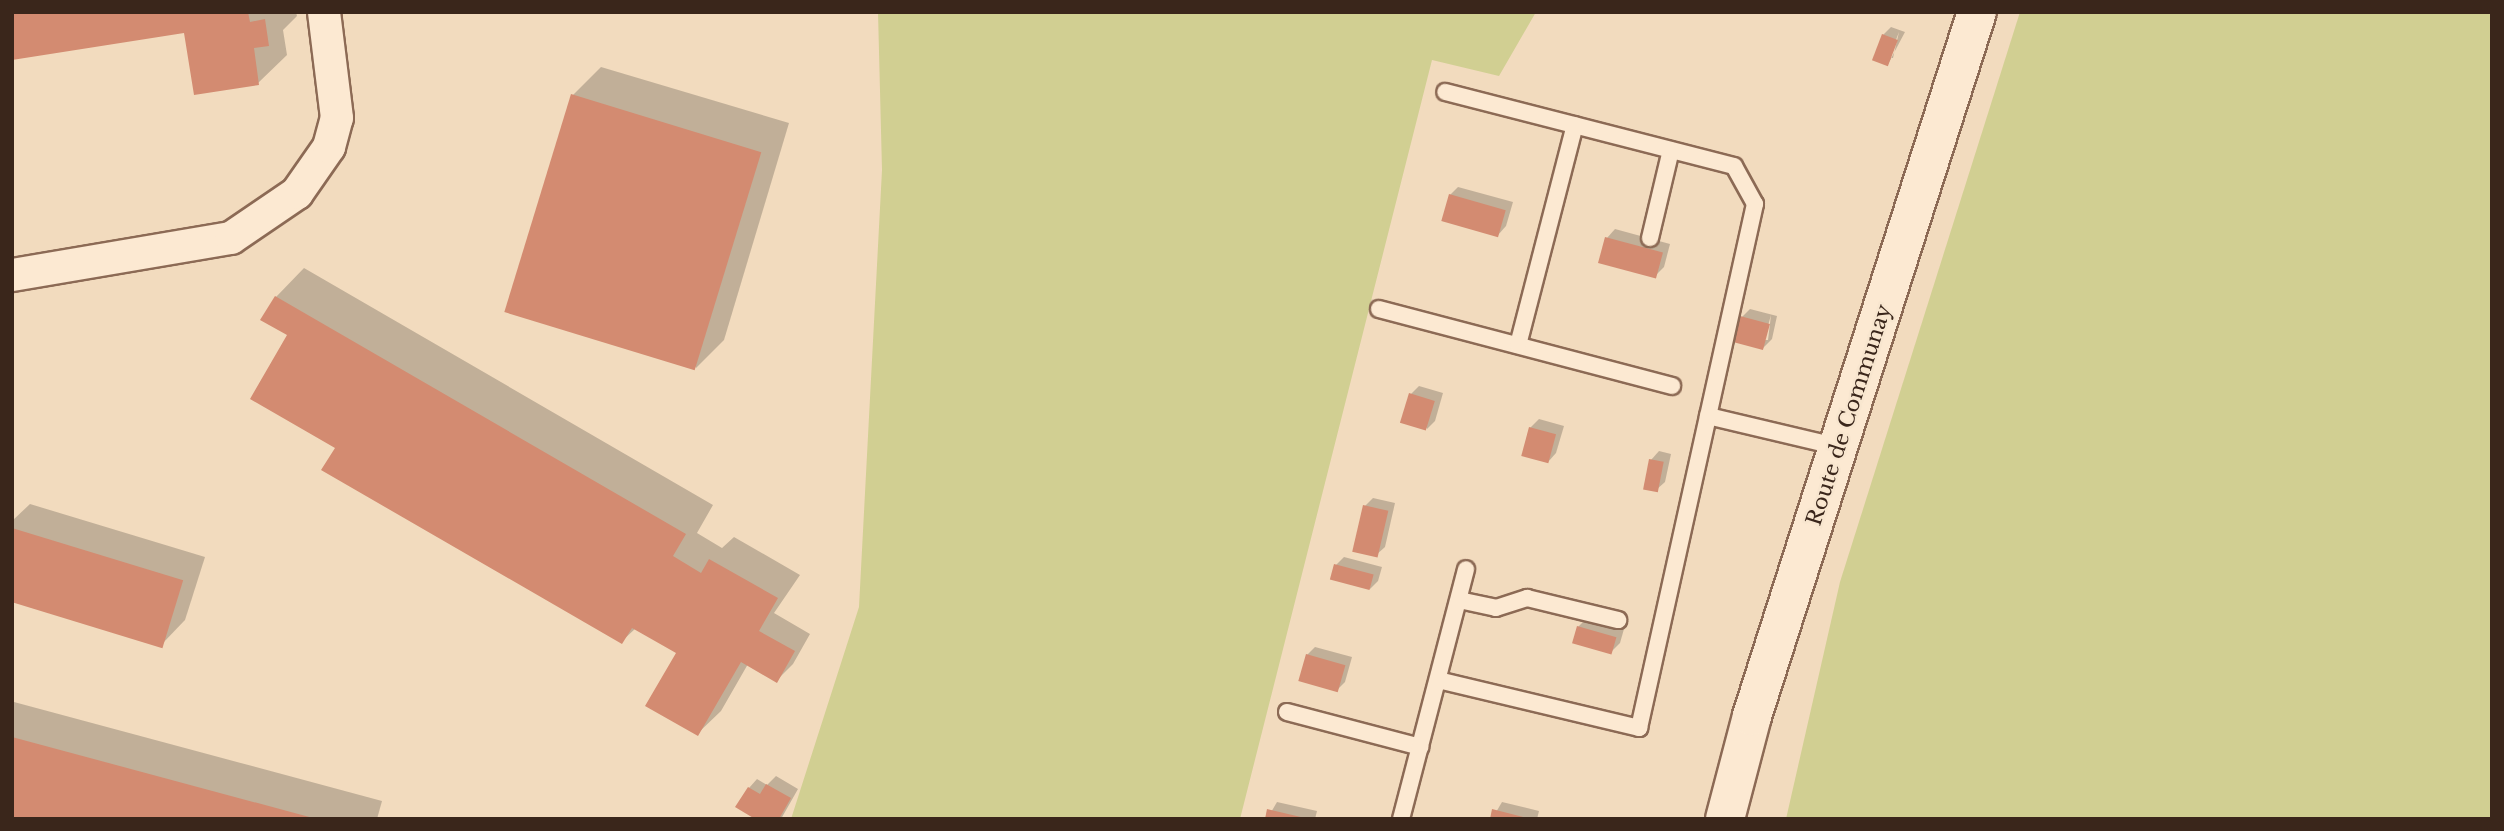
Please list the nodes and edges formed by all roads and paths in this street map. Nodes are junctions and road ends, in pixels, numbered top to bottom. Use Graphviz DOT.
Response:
graph roads {
  1 [pos="324,12"];
  2 [pos="1977,12"];
  3 [pos="1445,92"];
  4 [pos="1575,125"];
  5 [pos="1671,150"];
  6 [pos="1650,238"];
  7 [pos="12,275"];
  8 [pos="1379,309"];
  9 [pos="1518,345"];
  10 [pos="1672,386"];
  11 [pos="1708,416"];
  12 [pos="1839,447"];
  13 [pos="1466,569"];
  14 [pos="1459,600"];
  15 [pos="1618,620"];
  16 [pos="1438,680"];
  17 [pos="1287,712"];
  18 [pos="1420,747"];
  19 [pos="1401,819"];
  20 [pos="1725,819"];
  1 -- 7 [label="street"];
  2 -- 12 [label="street, Route de Communay"];
  3 -- 4 [label="lane"];
  4 -- 5 [label="lane"];
  4 -- 9 [label="lane"];
  5 -- 6 [label="lane"];
  5 -- 11 [label="lane"];
  8 -- 9 [label="lane"];
  9 -- 10 [label="lane"];
  11 -- 12 [label="lane"];
  11 -- 16 [label="lane"];
  12 -- 20 [label="street, Route de Communay"];
  13 -- 14 [label="lane"];
  14 -- 15 [label="lane"];
  14 -- 16 [label="lane"];
  16 -- 18 [label="lane"];
  17 -- 18 [label="lane"];
  18 -- 19 [label="lane"];
}
